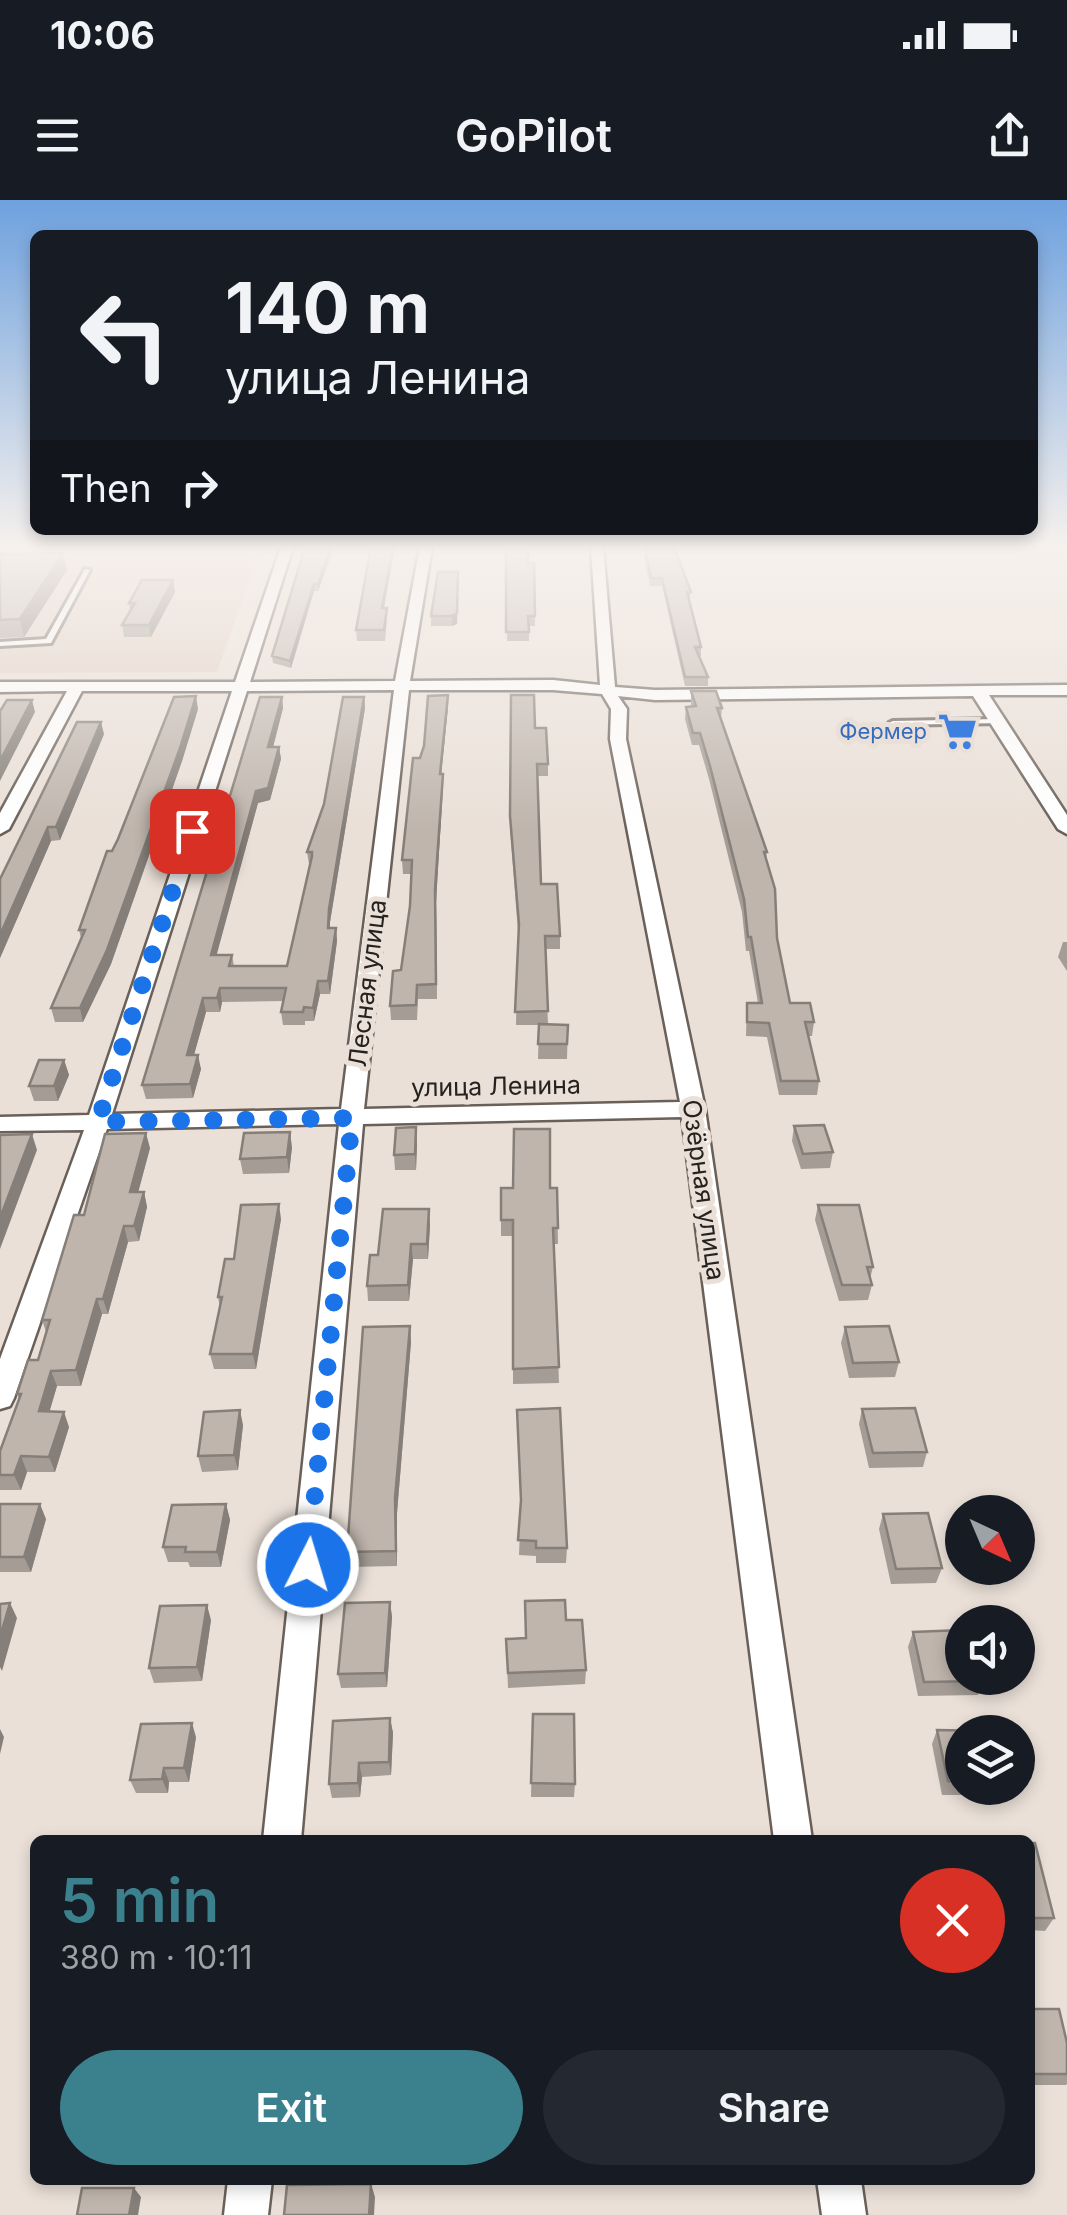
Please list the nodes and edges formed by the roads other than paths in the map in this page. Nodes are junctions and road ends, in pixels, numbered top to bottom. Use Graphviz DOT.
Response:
graph roads {
  1 [pos="47,641"];
  2 [pos="254,641"];
  3 [pos="409,641"];
  4 [pos="605,641"];
  5 [pos="0,644"];
  6 [pos="402,684"];
  7 [pos="0,686"];
  8 [pos="77,686"];
  9 [pos="238,686"];
  10 [pos="1067,690"];
  11 [pos="978,691"];
  12 [pos="608,692"];
  13 [pos="998,721"];
  14 [pos="894,723"];
  15 [pos="0,829"];
  16 [pos="1067,829"];
  17 [pos="694,1109"];
  18 [pos="352,1118"];
  19 [pos="98,1122"];
  20 [pos="0,1124"];
  21 [pos="0,1398"];
  22 [pos="282,1835"];
  23 [pos="792,1835"];
  24 [pos="249,2185"];
  25 [pos="840,2185"];
  26 [pos="246,2215"];
  27 [pos="844,2215"];
  1 -- 5 [label="lane"];
  2 -- 9 [label="street"];
  3 -- 6 [label="street, Лесная улица"];
  4 -- 12 [label="street, Озёрная улица"];
  6 -- 9 [label="street"];
  6 -- 12 [label="street"];
  6 -- 18 [label="street, Лесная улица"];
  7 -- 8 [label="street"];
  8 -- 9 [label="street"];
  8 -- 15 [label="street"];
  9 -- 19 [label="street"];
  10 -- 11 [label="street"];
  11 -- 12 [label="street"];
  11 -- 13 [label="street"];
  12 -- 17 [label="street, Озёрная улица"];
  13 -- 14 [label="lane"];
  13 -- 16 [label="street"];
  17 -- 18 [label="street, улица Ленина"];
  17 -- 23 [label="street, Озёрная улица"];
  18 -- 19 [label="street, улица Ленина"];
  18 -- 22 [label="street, Лесная улица"];
  19 -- 20 [label="street, улица Ленина"];
  19 -- 21 [label="street"];
  24 -- 26 [label="street"];
  25 -- 27 [label="street"];
}
